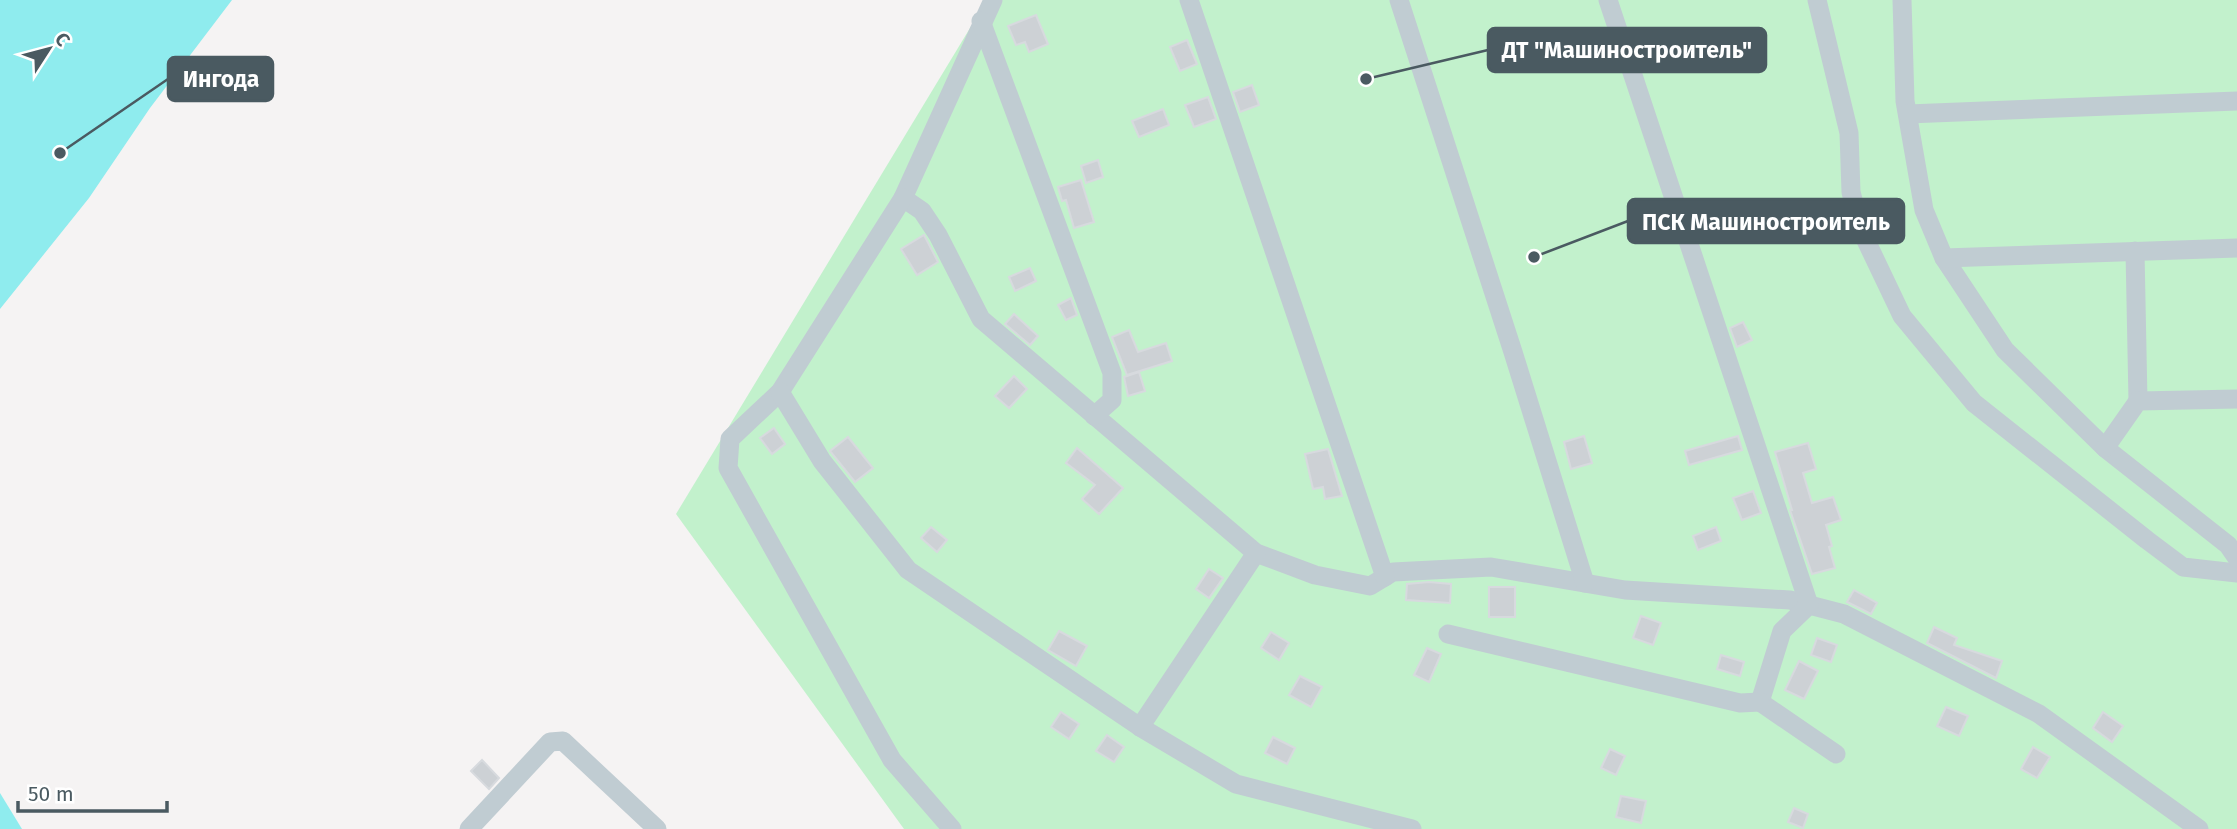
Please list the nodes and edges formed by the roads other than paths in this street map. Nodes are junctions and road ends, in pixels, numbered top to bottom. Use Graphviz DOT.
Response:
graph roads {
  1 [pos="993,0"];
  2 [pos="1189,0"];
  3 [pos="1399,0"];
  4 [pos="1608,0"];
  5 [pos="1817,0"];
  6 [pos="1902,0"];
  7 [pos="982,21"];
  8 [pos="2237,101"];
  9 [pos="1908,114"];
  10 [pos="903,198"];
  11 [pos="2237,248"];
  12 [pos="2135,251"];
  13 [pos="1944,258"];
  14 [pos="780,393"];
  15 [pos="2237,399"];
  16 [pos="2138,401"];
  17 [pos="1094,416"];
  18 [pos="2105,448"];
  19 [pos="2234,550"];
  20 [pos="1256,554"];
  21 [pos="2237,573"];
  22 [pos="1385,577"];
  23 [pos="1585,583"];
  24 [pos="1809,605"];
  25 [pos="1448,634"];
  26 [pos="1760,702"];
  27 [pos="1140,727"];
  28 [pos="1836,754"];
  29 [pos="469,829"];
  30 [pos="657,829"];
  31 [pos="952,829"];
  32 [pos="1412,829"];
  33 [pos="2199,829"];
  1 -- 7 [label="street"];
  2 -- 22 [label="street"];
  3 -- 23 [label="street"];
  4 -- 24 [label="street"];
  5 -- 21 [label="street"];
  6 -- 9 [label="street"];
  7 -- 10 [label="street"];
  7 -- 17 [label="street"];
  8 -- 9 [label="street"];
  9 -- 13 [label="street"];
  10 -- 14 [label="street"];
  10 -- 17 [label="street"];
  11 -- 12 [label="street"];
  12 -- 13 [label="street"];
  12 -- 16 [label="street"];
  13 -- 18 [label="street"];
  14 -- 27 [label="street"];
  14 -- 31 [label="street"];
  15 -- 16 [label="street"];
  16 -- 18 [label="street"];
  17 -- 20 [label="street"];
  18 -- 19 [label="street"];
  20 -- 22 [label="street"];
  20 -- 27 [label="street"];
  22 -- 23 [label="street"];
  23 -- 24 [label="street"];
  24 -- 26 [label="street"];
  24 -- 33 [label="street"];
  25 -- 26 [label="street"];
  26 -- 28 [label="street"];
  27 -- 32 [label="street"];
  29 -- 30 [label="street"];
}
